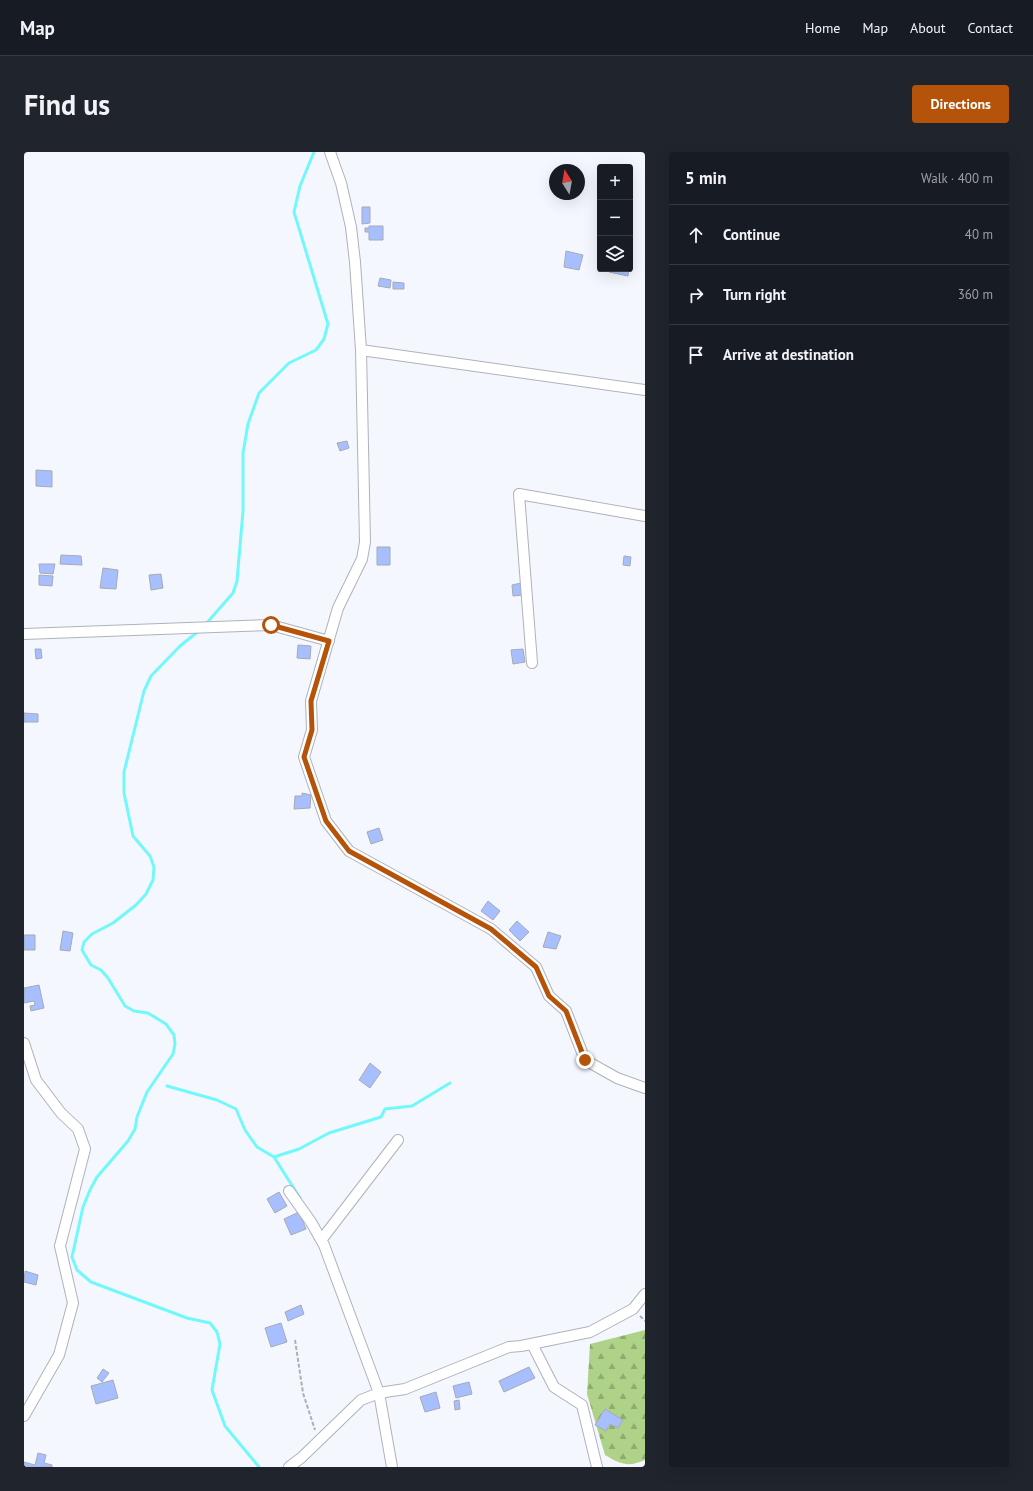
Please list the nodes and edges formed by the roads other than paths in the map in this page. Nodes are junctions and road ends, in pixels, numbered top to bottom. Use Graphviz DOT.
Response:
graph roads {
  1 [pos="330,152"];
  2 [pos="361,350"];
  3 [pos="645,390"];
  4 [pos="645,516"];
  5 [pos="24,634"];
  6 [pos="329,641"];
  7 [pos="532,663"];
  8 [pos="24,1043"];
  9 [pos="645,1088"];
  10 [pos="398,1140"];
  11 [pos="289,1191"];
  12 [pos="322,1239"];
  13 [pos="645,1294"];
  14 [pos="532,1344"];
  15 [pos="379,1393"];
  16 [pos="24,1416"];
  17 [pos="289,1467"];
  18 [pos="392,1467"];
  19 [pos="597,1467"];
  1 -- 2 [label="street"];
  2 -- 3 [label="street"];
  2 -- 6 [label="street"];
  4 -- 7 [label="street"];
  5 -- 6 [label="street"];
  6 -- 9 [label="street"];
  8 -- 16 [label="street"];
  10 -- 12 [label="street"];
  11 -- 12 [label="street"];
  12 -- 15 [label="street"];
  13 -- 14 [label="street"];
  14 -- 15 [label="street"];
  14 -- 19 [label="street"];
  15 -- 17 [label="street"];
  15 -- 18 [label="street"];
}
